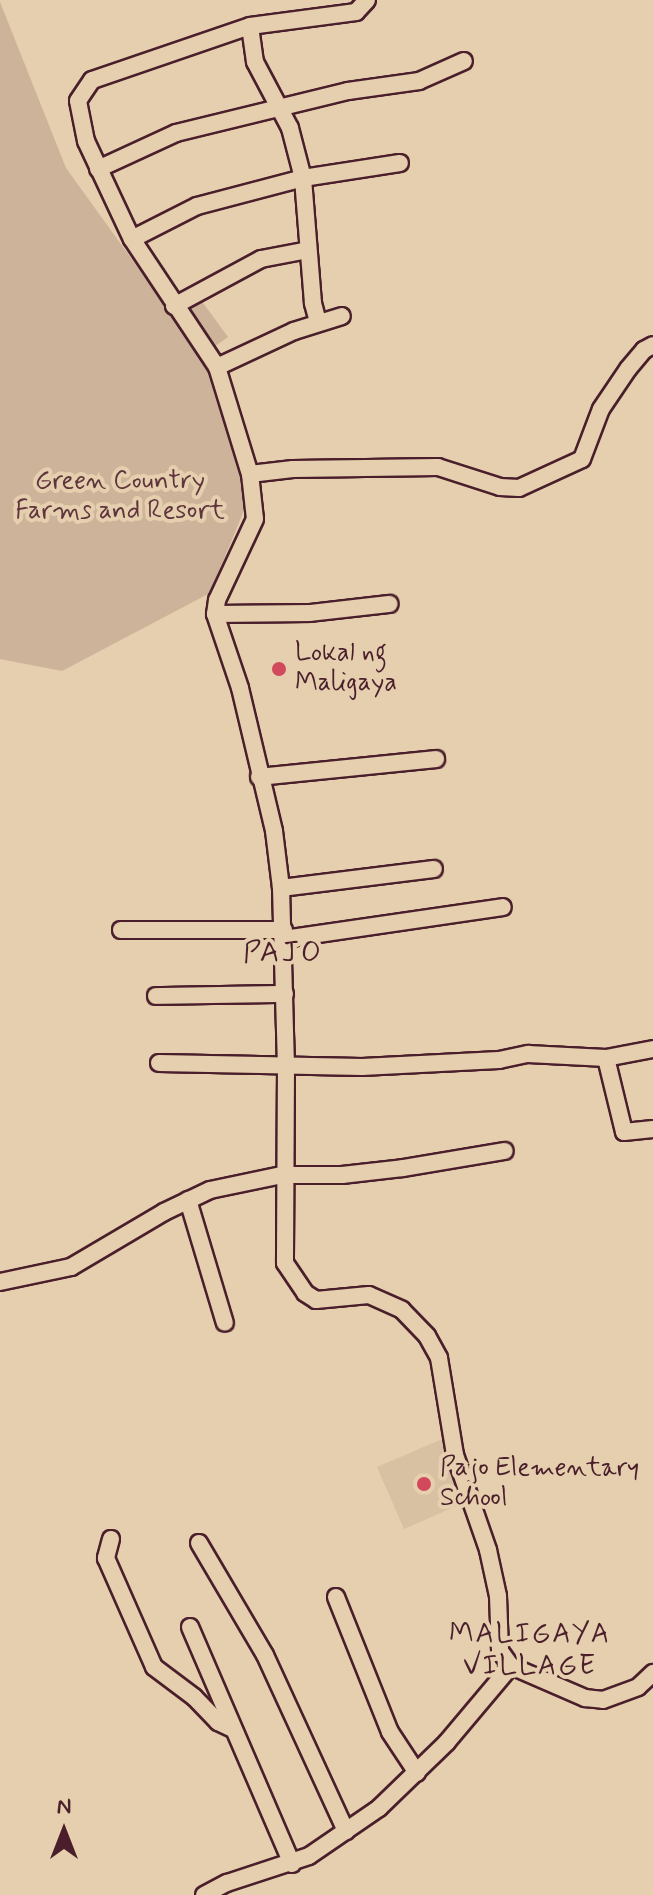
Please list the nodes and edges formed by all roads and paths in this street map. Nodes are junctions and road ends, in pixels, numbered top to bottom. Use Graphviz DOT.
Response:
graph roads {
  1 [pos="367,0"];
  2 [pos="250,26"];
  3 [pos="464,61"];
  4 [pos="278,107"];
  5 [pos="400,163"];
  6 [pos="98,169"];
  7 [pos="303,178"];
  8 [pos="132,239"];
  9 [pos="308,250"];
  10 [pos="174,306"];
  11 [pos="342,316"];
  12 [pos="318,322"];
  13 [pos="653,345"];
  14 [pos="217,367"];
  15 [pos="250,474"];
  16 [pos="389,604"];
  17 [pos="215,614"];
  18 [pos="436,759"];
  19 [pos="259,777"];
  20 [pos="434,869"];
  21 [pos="281,888"];
  22 [pos="503,907"];
  23 [pos="121,930"];
  24 [pos="284,934"];
  25 [pos="285,994"];
  26 [pos="156,996"];
  27 [pos="653,1049"];
  28 [pos="606,1058"];
  29 [pos="159,1063"];
  30 [pos="286,1066"];
  31 [pos="653,1129"];
  32 [pos="505,1151"];
  33 [pos="282,1175"];
  34 [pos="188,1200"];
  35 [pos="0,1282"];
  36 [pos="225,1323"];
  37 [pos="111,1539"];
  38 [pos="199,1543"];
  39 [pos="336,1597"];
  40 [pos="190,1627"];
  41 [pos="511,1666"];
  42 [pos="653,1673"];
  43 [pos="231,1728"];
  44 [pos="417,1773"];
  45 [pos="346,1831"];
  46 [pos="292,1864"];
  47 [pos="229,1889"];
  48 [pos="204,1895"];
  1 -- 2 [label="street"];
  2 -- 4 [label="street"];
  2 -- 6 [label="street"];
  3 -- 4 [label="street"];
  4 -- 6 [label="street"];
  4 -- 7 [label="street"];
  5 -- 7 [label="street"];
  6 -- 8 [label="street"];
  7 -- 8 [label="street"];
  7 -- 9 [label="street"];
  8 -- 10 [label="street"];
  9 -- 10 [label="street"];
  9 -- 12 [label="street"];
  10 -- 14 [label="street"];
  11 -- 12 [label="street"];
  12 -- 14 [label="street"];
  13 -- 15 [label="street"];
  14 -- 15 [label="street"];
  15 -- 17 [label="street"];
  16 -- 17 [label="street"];
  17 -- 19 [label="street"];
  18 -- 19 [label="street"];
  19 -- 21 [label="street"];
  20 -- 21 [label="street"];
  21 -- 24 [label="street"];
  22 -- 24 [label="street"];
  23 -- 24 [label="street"];
  24 -- 25 [label="street"];
  25 -- 26 [label="street"];
  25 -- 30 [label="street"];
  27 -- 28 [label="street"];
  28 -- 30 [label="street"];
  28 -- 31 [label="street"];
  29 -- 30 [label="street"];
  30 -- 33 [label="street"];
  32 -- 33 [label="street"];
  33 -- 34 [label="street"];
  33 -- 41 [label="street"];
  34 -- 35 [label="street"];
  34 -- 36 [label="street"];
  37 -- 43 [label="street"];
  38 -- 45 [label="street"];
  39 -- 44 [label="street"];
  40 -- 43 [label="street"];
  41 -- 42 [label="street"];
  41 -- 44 [label="street"];
  43 -- 46 [label="street"];
  44 -- 45 [label="street"];
  45 -- 46 [label="street"];
  46 -- 47 [label="street"];
  47 -- 48 [label="street"];
}
